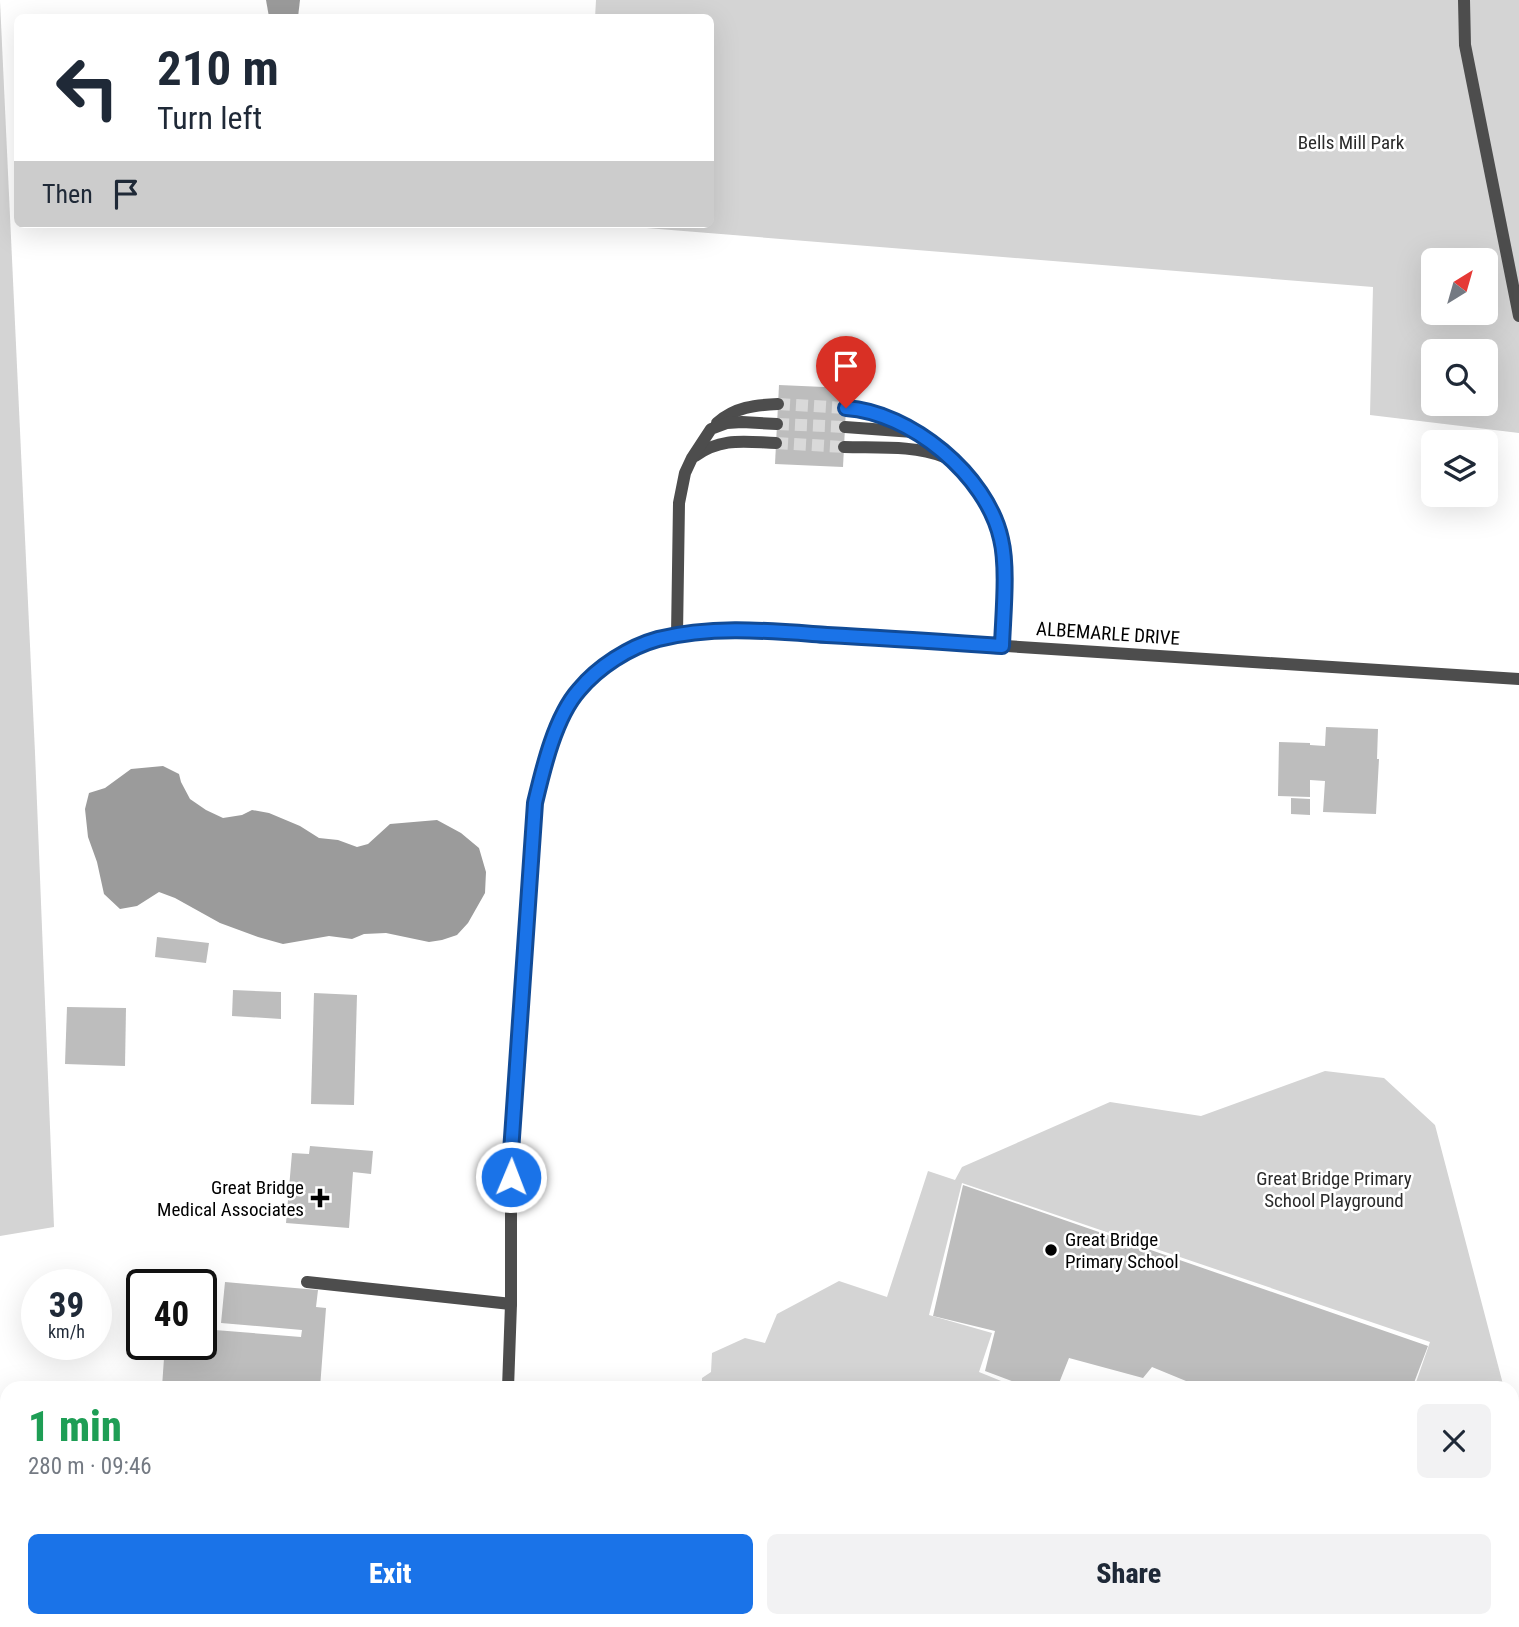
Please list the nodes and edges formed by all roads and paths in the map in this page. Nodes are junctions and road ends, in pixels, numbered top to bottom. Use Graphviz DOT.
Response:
graph roads {
  1 [pos="1464,0"];
  2 [pos="1519,316"];
  3 [pos="778,404"];
  4 [pos="846,408"];
  5 [pos="777,424"];
  6 [pos="845,427"];
  7 [pos="712,429"];
  8 [pos="913,432"];
  9 [pos="776,443"];
  10 [pos="844,447"];
  11 [pos="692,458"];
  12 [pos="954,461"];
  13 [pos="677,635"];
  14 [pos="1002,646"];
  15 [pos="1519,679"];
  16 [pos="307,1282"];
  17 [pos="511,1304"];
  18 [pos="508,1381"];
  1 -- 2 [label="street"];
  3 -- 7 [label="street"];
  4 -- 8 [label="street"];
  5 -- 7 [label="street"];
  6 -- 8 [label="street"];
  7 -- 11 [label="street"];
  8 -- 12 [label="street"];
  9 -- 11 [label="street"];
  10 -- 12 [label="street"];
  11 -- 13 [label="street"];
  12 -- 14 [label="street"];
  13 -- 14 [label="street, ALBEMARLE DRIVE"];
  13 -- 17 [label="street, ALBEMARLE DRIVE"];
  14 -- 15 [label="street, ALBEMARLE DRIVE"];
  16 -- 17 [label="street"];
  17 -- 18 [label="street, ALBEMARLE DRIVE"];
}
